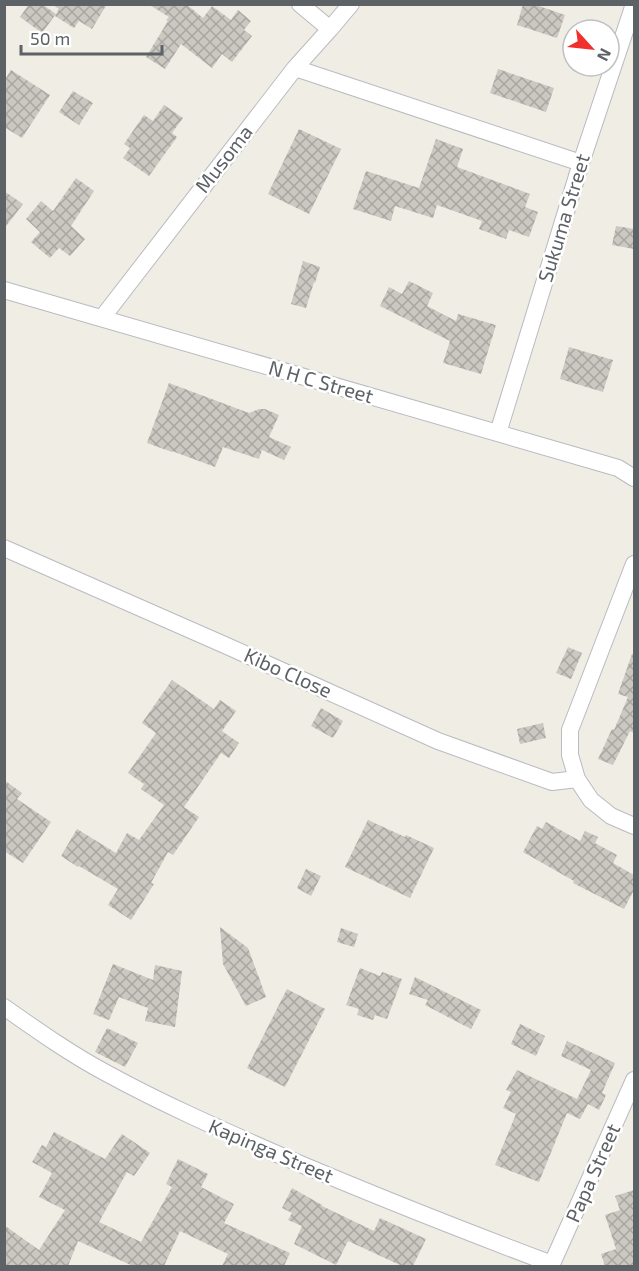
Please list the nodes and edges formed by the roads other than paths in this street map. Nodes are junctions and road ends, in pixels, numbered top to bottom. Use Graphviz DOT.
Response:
graph roads {
  1 [pos="300,4"];
  2 [pos="351,4"];
  3 [pos="634,4"];
  4 [pos="330,29"];
  5 [pos="295,68"];
  6 [pos="581,163"];
  7 [pos="4,290"];
  8 [pos="102,318"];
  9 [pos="498,434"];
  10 [pos="634,478"];
  11 [pos="4,548"];
  12 [pos="634,564"];
  13 [pos="577,779"];
  14 [pos="634,826"];
  15 [pos="4,1007"];
  16 [pos="634,1080"];
  17 [pos="551,1265"];
  1 -- 4 [label="street"];
  2 -- 4 [label="street, Musoma"];
  3 -- 6 [label="street, Sukuma Street"];
  4 -- 5 [label="street, Musoma"];
  5 -- 6 [label="street"];
  5 -- 8 [label="street, Musoma"];
  6 -- 9 [label="street, Sukuma Street"];
  7 -- 8 [label="street, N H C Street"];
  8 -- 9 [label="street, N H C Street"];
  9 -- 10 [label="street, N H C Street"];
  11 -- 13 [label="street, Kibo Close"];
  12 -- 13 [label="street"];
  13 -- 14 [label="street"];
  15 -- 17 [label="street, Kapinga Street"];
  16 -- 17 [label="street, Papa Street"];
}
